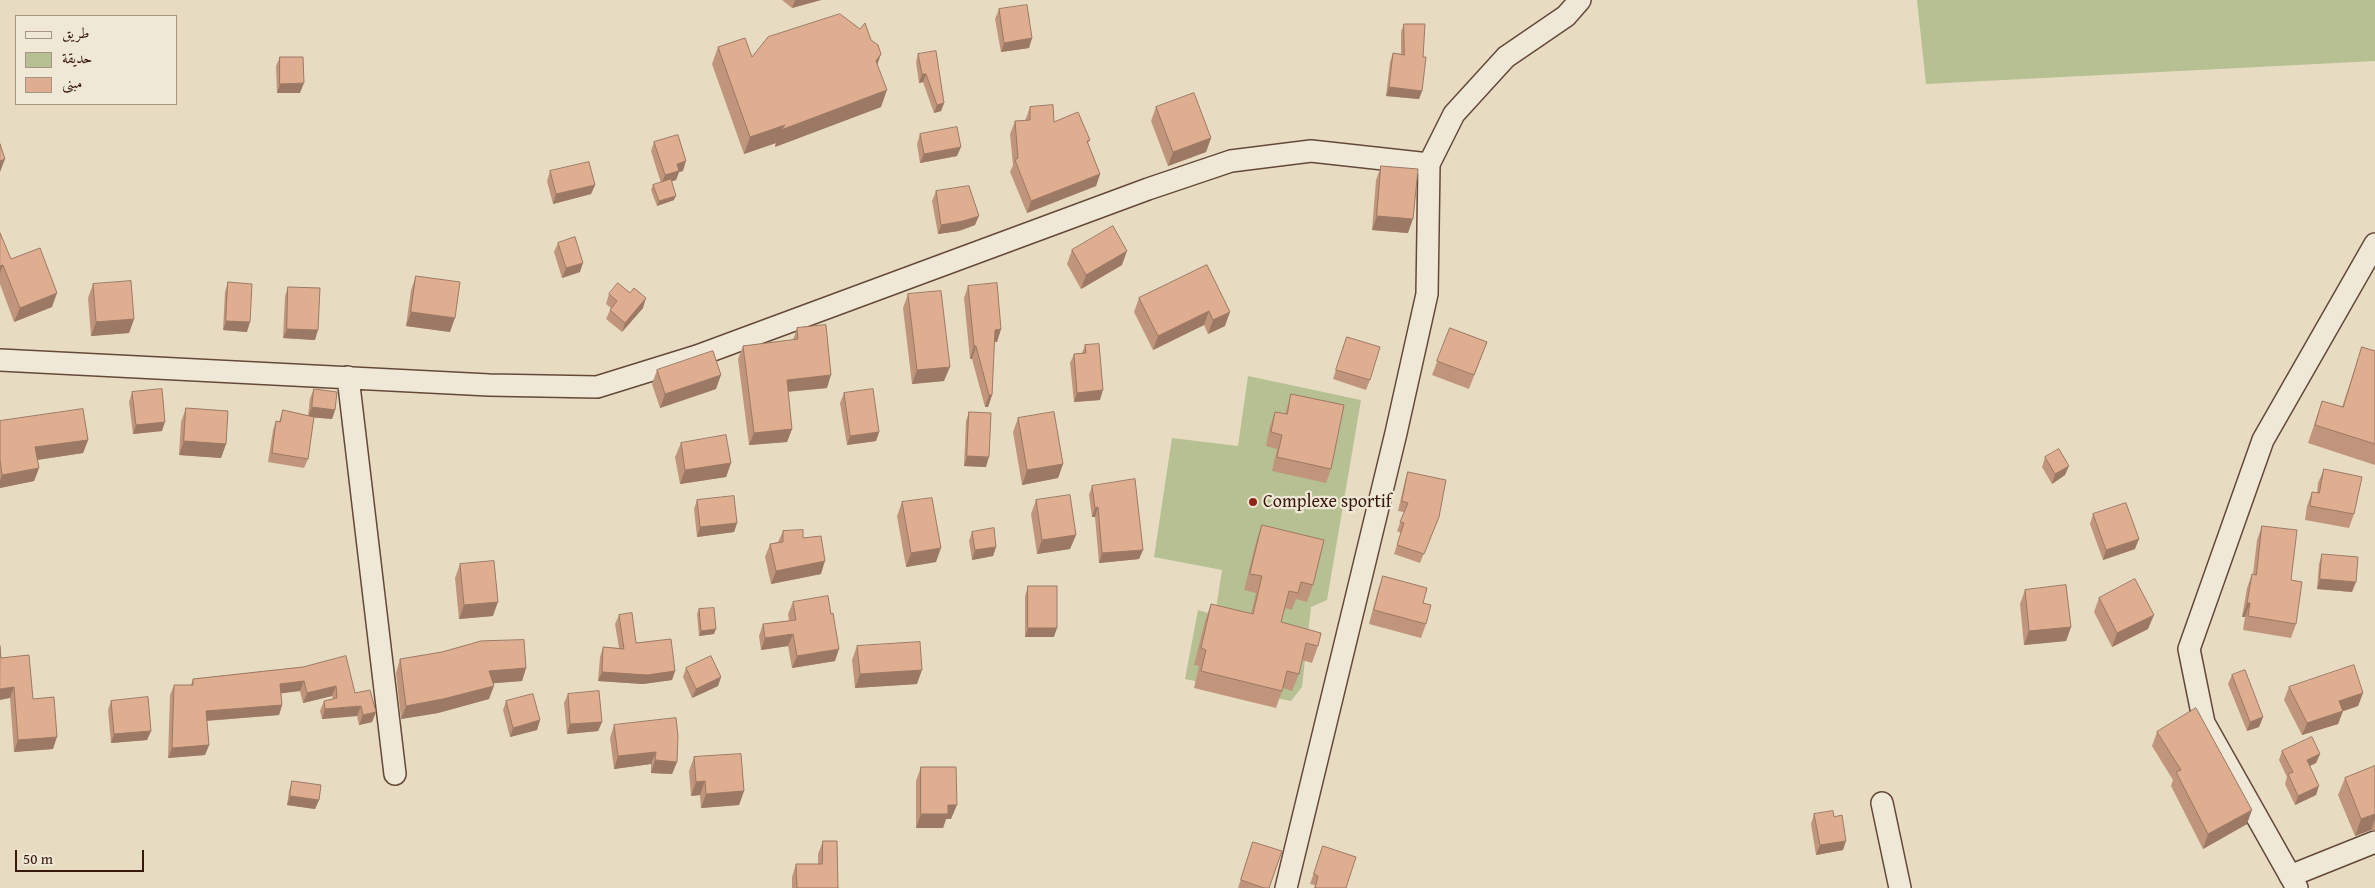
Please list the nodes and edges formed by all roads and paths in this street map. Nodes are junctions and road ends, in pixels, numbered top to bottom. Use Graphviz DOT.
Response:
graph roads {
  1 [pos="1580,0"];
  2 [pos="1429,164"];
  3 [pos="2375,244"];
  4 [pos="0,360"];
  5 [pos="348,378"];
  6 [pos="395,774"];
  7 [pos="1882,803"];
  8 [pos="2375,842"];
  9 [pos="2294,882"];
  10 [pos="1286,888"];
  11 [pos="1900,888"];
  1 -- 2 [label="street"];
  2 -- 5 [label="street"];
  2 -- 10 [label="street"];
  3 -- 9 [label="street"];
  4 -- 5 [label="street"];
  5 -- 6 [label="street"];
  7 -- 11 [label="street"];
  8 -- 9 [label="street"];
}
